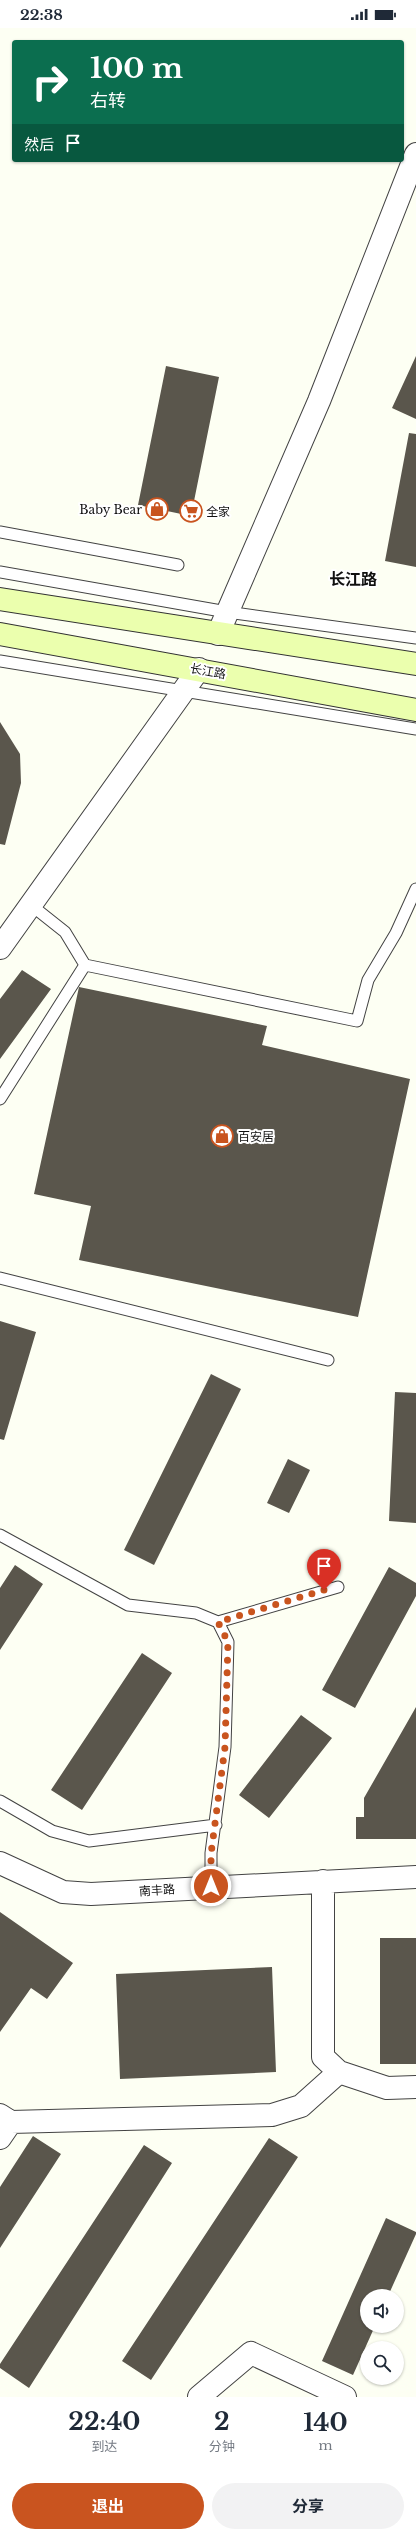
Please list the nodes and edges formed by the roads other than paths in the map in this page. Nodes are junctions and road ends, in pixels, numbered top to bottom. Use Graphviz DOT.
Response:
graph roads {
  1 [pos="416,154"];
  2 [pos="0,532"];
  3 [pos="178,565"];
  4 [pos="0,572"];
  5 [pos="0,599"];
  6 [pos="227,612"];
  7 [pos="0,634"];
  8 [pos="218,634"];
  9 [pos="416,638"];
  10 [pos="0,661"];
  11 [pos="416,664"];
  12 [pos="199,669"];
  13 [pos="184,690"];
  14 [pos="416,710"];
  15 [pos="416,729"];
  16 [pos="416,889"];
  17 [pos="31,905"];
  18 [pos="0,948"];
  19 [pos="85,965"];
  20 [pos="0,1099"];
  21 [pos="0,1278"];
  22 [pos="328,1360"];
  23 [pos="0,1535"];
  24 [pos="338,1586"];
  25 [pos="218,1622"];
  26 [pos="0,1801"];
  27 [pos="216,1825"];
  28 [pos="0,1863"];
  29 [pos="416,1877"];
  30 [pos="323,1881"];
  31 [pos="211,1886"];
  32 [pos="339,2072"];
  33 [pos="416,2087"];
  34 [pos="4,2125"];
  35 [pos="199,2397"];
  36 [pos="345,2397"];
  1 -- 6 [label="street"];
  2 -- 3 [label="lane"];
  4 -- 6 [label="lane"];
  5 -- 8 [label="main road"];
  6 -- 8 [label="street"];
  6 -- 9 [label="lane"];
  7 -- 12 [label="main road, 长江路"];
  8 -- 11 [label="main road"];
  10 -- 13 [label="lane, 长江路"];
  12 -- 13 [label="street"];
  12 -- 14 [label="main road, 长江路"];
  13 -- 15 [label="lane, 长江路"];
  13 -- 17 [label="street"];
  16 -- 19 [label="lane"];
  17 -- 18 [label="street"];
  17 -- 19 [label="lane"];
  19 -- 20 [label="lane"];
  21 -- 22 [label="lane"];
  23 -- 25 [label="lane"];
  24 -- 25 [label="lane"];
  25 -- 27 [label="lane"];
  26 -- 27 [label="lane"];
  27 -- 31 [label="lane"];
  28 -- 31 [label="street, 南丰路"];
  29 -- 30 [label="street, 南丰路"];
  30 -- 31 [label="street, 南丰路"];
  30 -- 32 [label="street"];
  32 -- 33 [label="street"];
  32 -- 34 [label="street"];
  35 -- 36 [label="street"];
}
